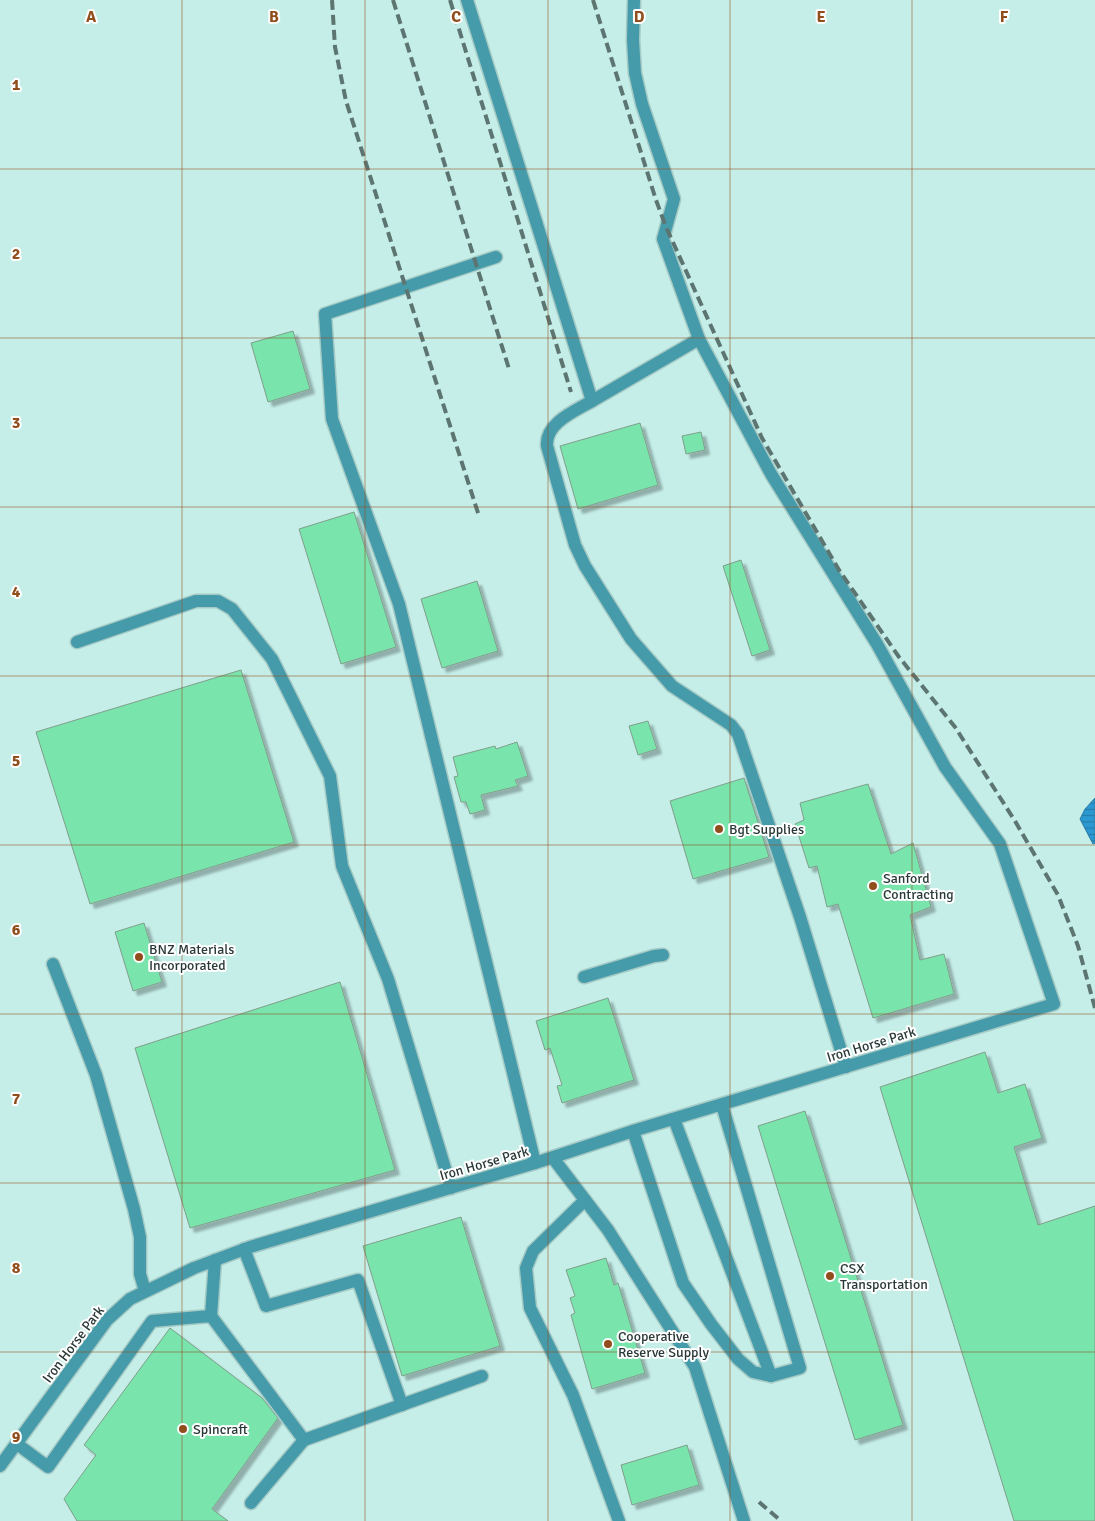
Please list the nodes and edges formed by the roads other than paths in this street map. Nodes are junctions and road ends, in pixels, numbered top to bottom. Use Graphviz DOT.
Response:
graph roads {
  1 [pos="467,0"];
  2 [pos="634,0"];
  3 [pos="496,257"];
  4 [pos="699,338"];
  5 [pos="592,401"];
  6 [pos="77,642"];
  7 [pos="663,956"];
  8 [pos="54,964"];
  9 [pos="584,977"];
  10 [pos="846,1067"];
  11 [pos="722,1105"];
  12 [pos="674,1119"];
  13 [pos="634,1132"];
  14 [pos="553,1158"];
  15 [pos="535,1163"];
  16 [pos="451,1188"];
  17 [pos="585,1200"];
  18 [pos="244,1249"];
  19 [pos="215,1260"];
  20 [pos="145,1291"];
  21 [pos="212,1316"];
  22 [pos="482,1376"];
  23 [pos="771,1376"];
  24 [pos="402,1405"];
  25 [pos="304,1440"];
  26 [pos="17,1444"];
  27 [pos="0,1466"];
  28 [pos="251,1503"];
  29 [pos="619,1521"];
  30 [pos="744,1521"];
  1 -- 5 [label="street"];
  2 -- 4 [label="street"];
  3 -- 15 [label="street"];
  4 -- 5 [label="street"];
  4 -- 10 [label="street, Iron Horse Park"];
  5 -- 10 [label="street"];
  6 -- 16 [label="street"];
  7 -- 9 [label="street"];
  8 -- 20 [label="street"];
  10 -- 11 [label="street, Iron Horse Park"];
  11 -- 12 [label="street, Iron Horse Park"];
  11 -- 23 [label="street"];
  12 -- 13 [label="street, Iron Horse Park"];
  12 -- 23 [label="street"];
  13 -- 14 [label="street, Iron Horse Park"];
  13 -- 23 [label="street"];
  14 -- 15 [label="street, Iron Horse Park"];
  14 -- 17 [label="street"];
  15 -- 16 [label="street, Iron Horse Park"];
  16 -- 18 [label="street, Iron Horse Park"];
  17 -- 29 [label="street"];
  17 -- 30 [label="street"];
  18 -- 19 [label="street, Iron Horse Park"];
  18 -- 24 [label="street"];
  19 -- 20 [label="street, Iron Horse Park"];
  19 -- 21 [label="street"];
  20 -- 26 [label="street, Iron Horse Park"];
  21 -- 25 [label="street"];
  21 -- 26 [label="street"];
  22 -- 24 [label="street"];
  24 -- 25 [label="street"];
  25 -- 28 [label="street"];
  26 -- 27 [label="street, Iron Horse Park"];
}
